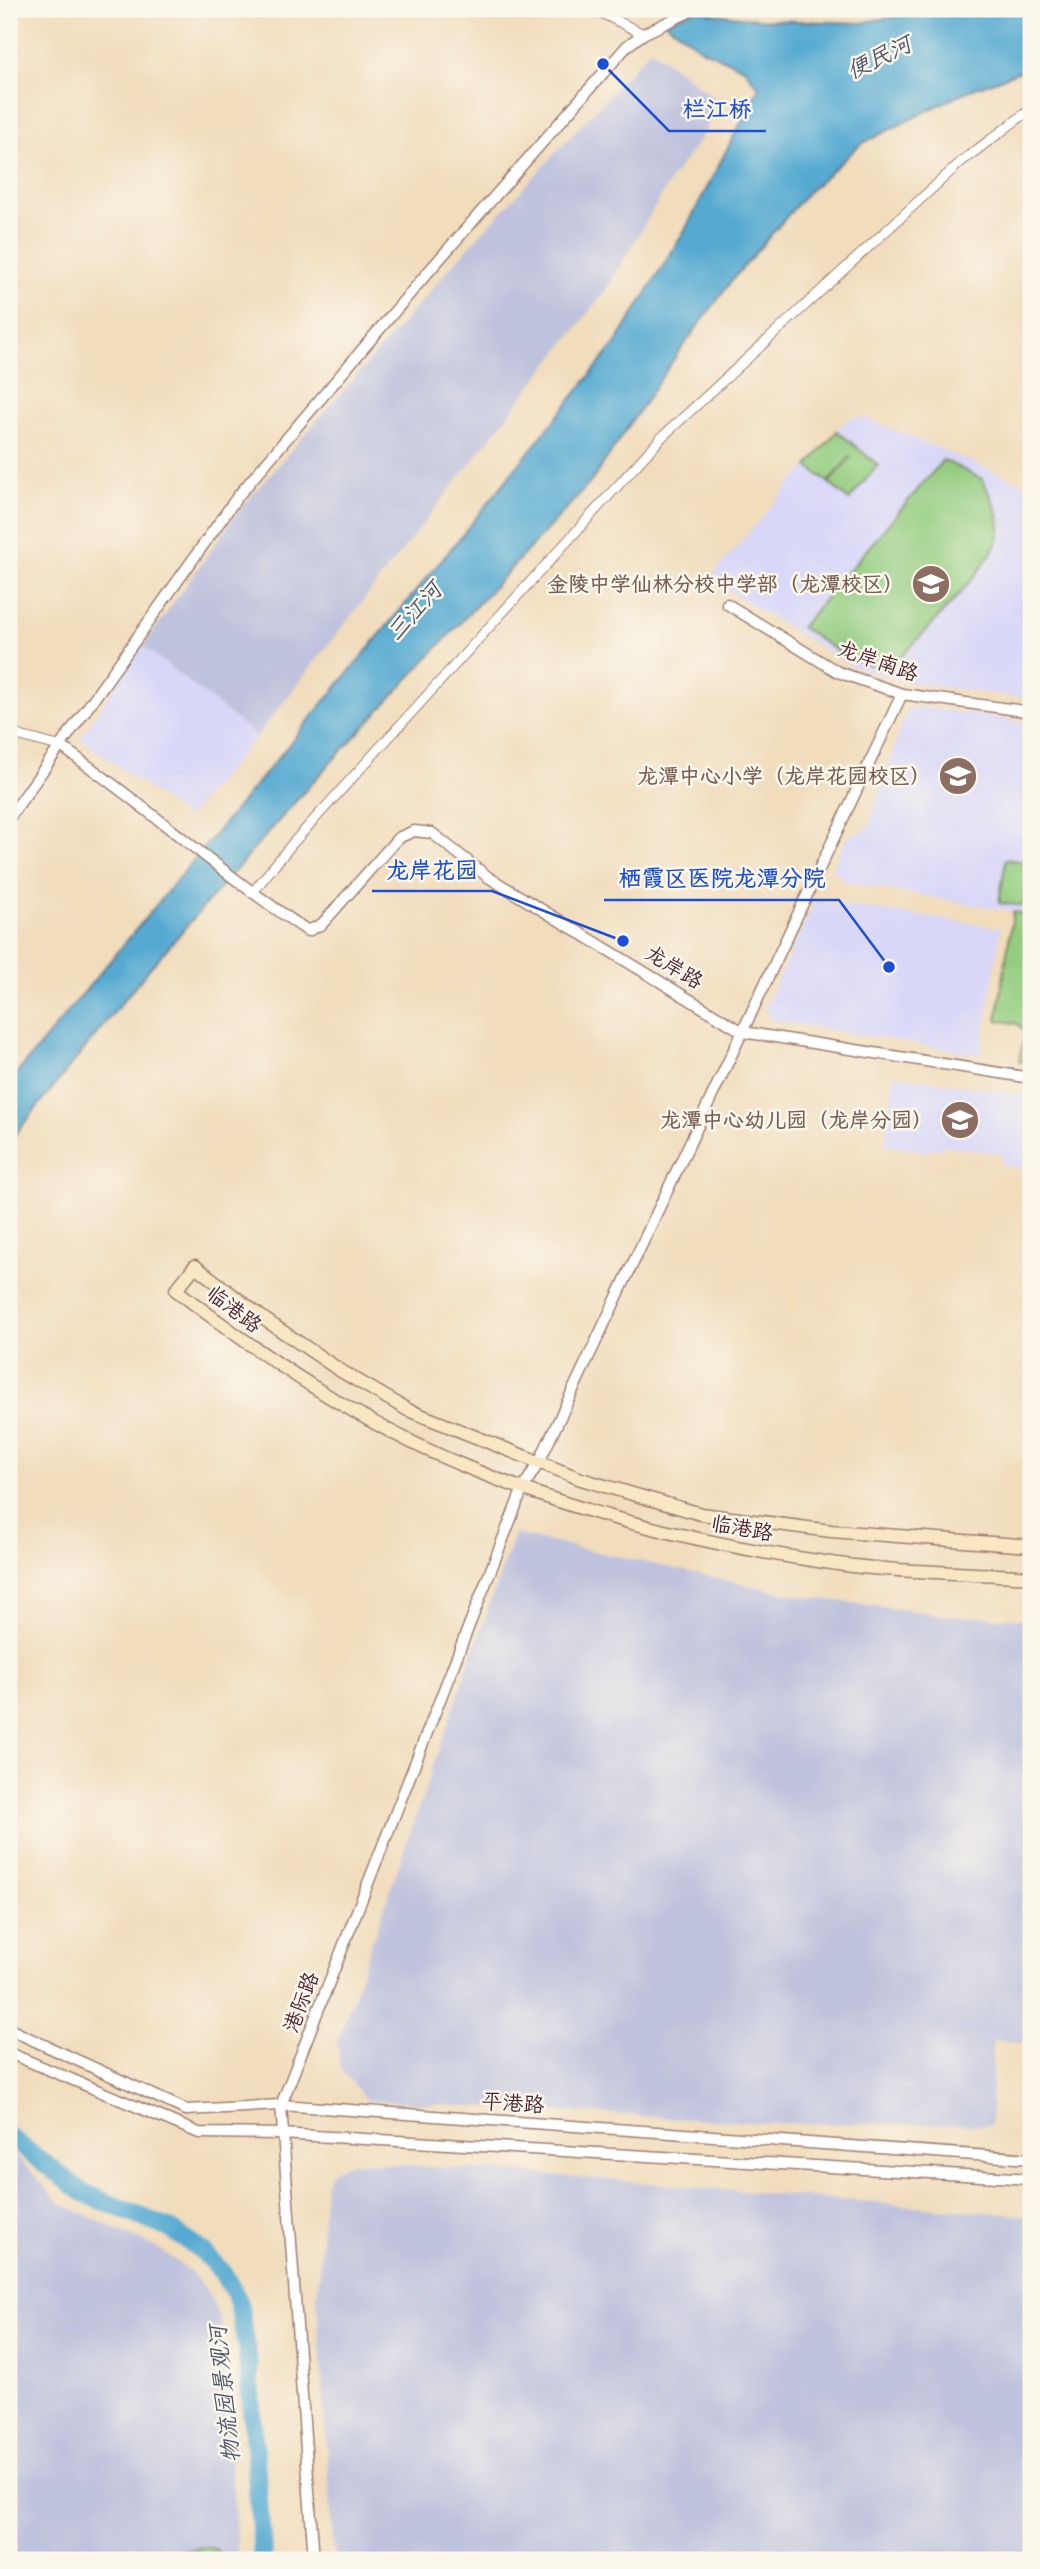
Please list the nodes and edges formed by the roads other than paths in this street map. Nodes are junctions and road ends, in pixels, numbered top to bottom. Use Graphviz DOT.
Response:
graph roads {
  1 [pos="594,9"];
  2 [pos="695,9"];
  3 [pos="647,32"];
  4 [pos="1031,109"];
  5 [pos="727,604"];
  6 [pos="902,694"];
  7 [pos="1031,712"];
  8 [pos="9,733"];
  9 [pos="62,747"];
  10 [pos="9,818"];
  11 [pos="251,893"];
  12 [pos="743,1032"];
  13 [pos="1031,1078"];
  14 [pos="539,1462"];
  15 [pos="523,1488"];
  16 [pos="1031,1546"];
  17 [pos="1031,1577"];
  18 [pos="9,2029"];
  19 [pos="9,2053"];
  20 [pos="281,2105"];
  21 [pos="281,2134"];
  22 [pos="1031,2159"];
  23 [pos="1031,2179"];
  24 [pos="314,2560"];
  1 -- 3 [label="street"];
  2 -- 3 [label="street"];
  3 -- 9 [label="street"];
  4 -- 11 [label="street"];
  5 -- 6 [label="street, 龙岸南路"];
  6 -- 7 [label="street, 龙岸南路"];
  6 -- 12 [label="street, 港际路"];
  8 -- 9 [label="street"];
  9 -- 10 [label="street"];
  9 -- 11 [label="street"];
  11 -- 12 [label="street, 龙岸路"];
  12 -- 13 [label="street, 龙岸路"];
  12 -- 14 [label="street, 港际路"];
  14 -- 15 [label="street, 港际路"];
  14 -- 15 [label="main road, 临港路"];
  14 -- 16 [label="main road, 临港路"];
  15 -- 17 [label="main road, 临港路"];
  15 -- 20 [label="street, 港际路"];
  18 -- 20 [label="street, 平港路"];
  19 -- 21 [label="street"];
  20 -- 21 [label="street, 港际路"];
  20 -- 22 [label="street, 平港路"];
  21 -- 23 [label="street"];
  21 -- 24 [label="street, 港际路"];
}
